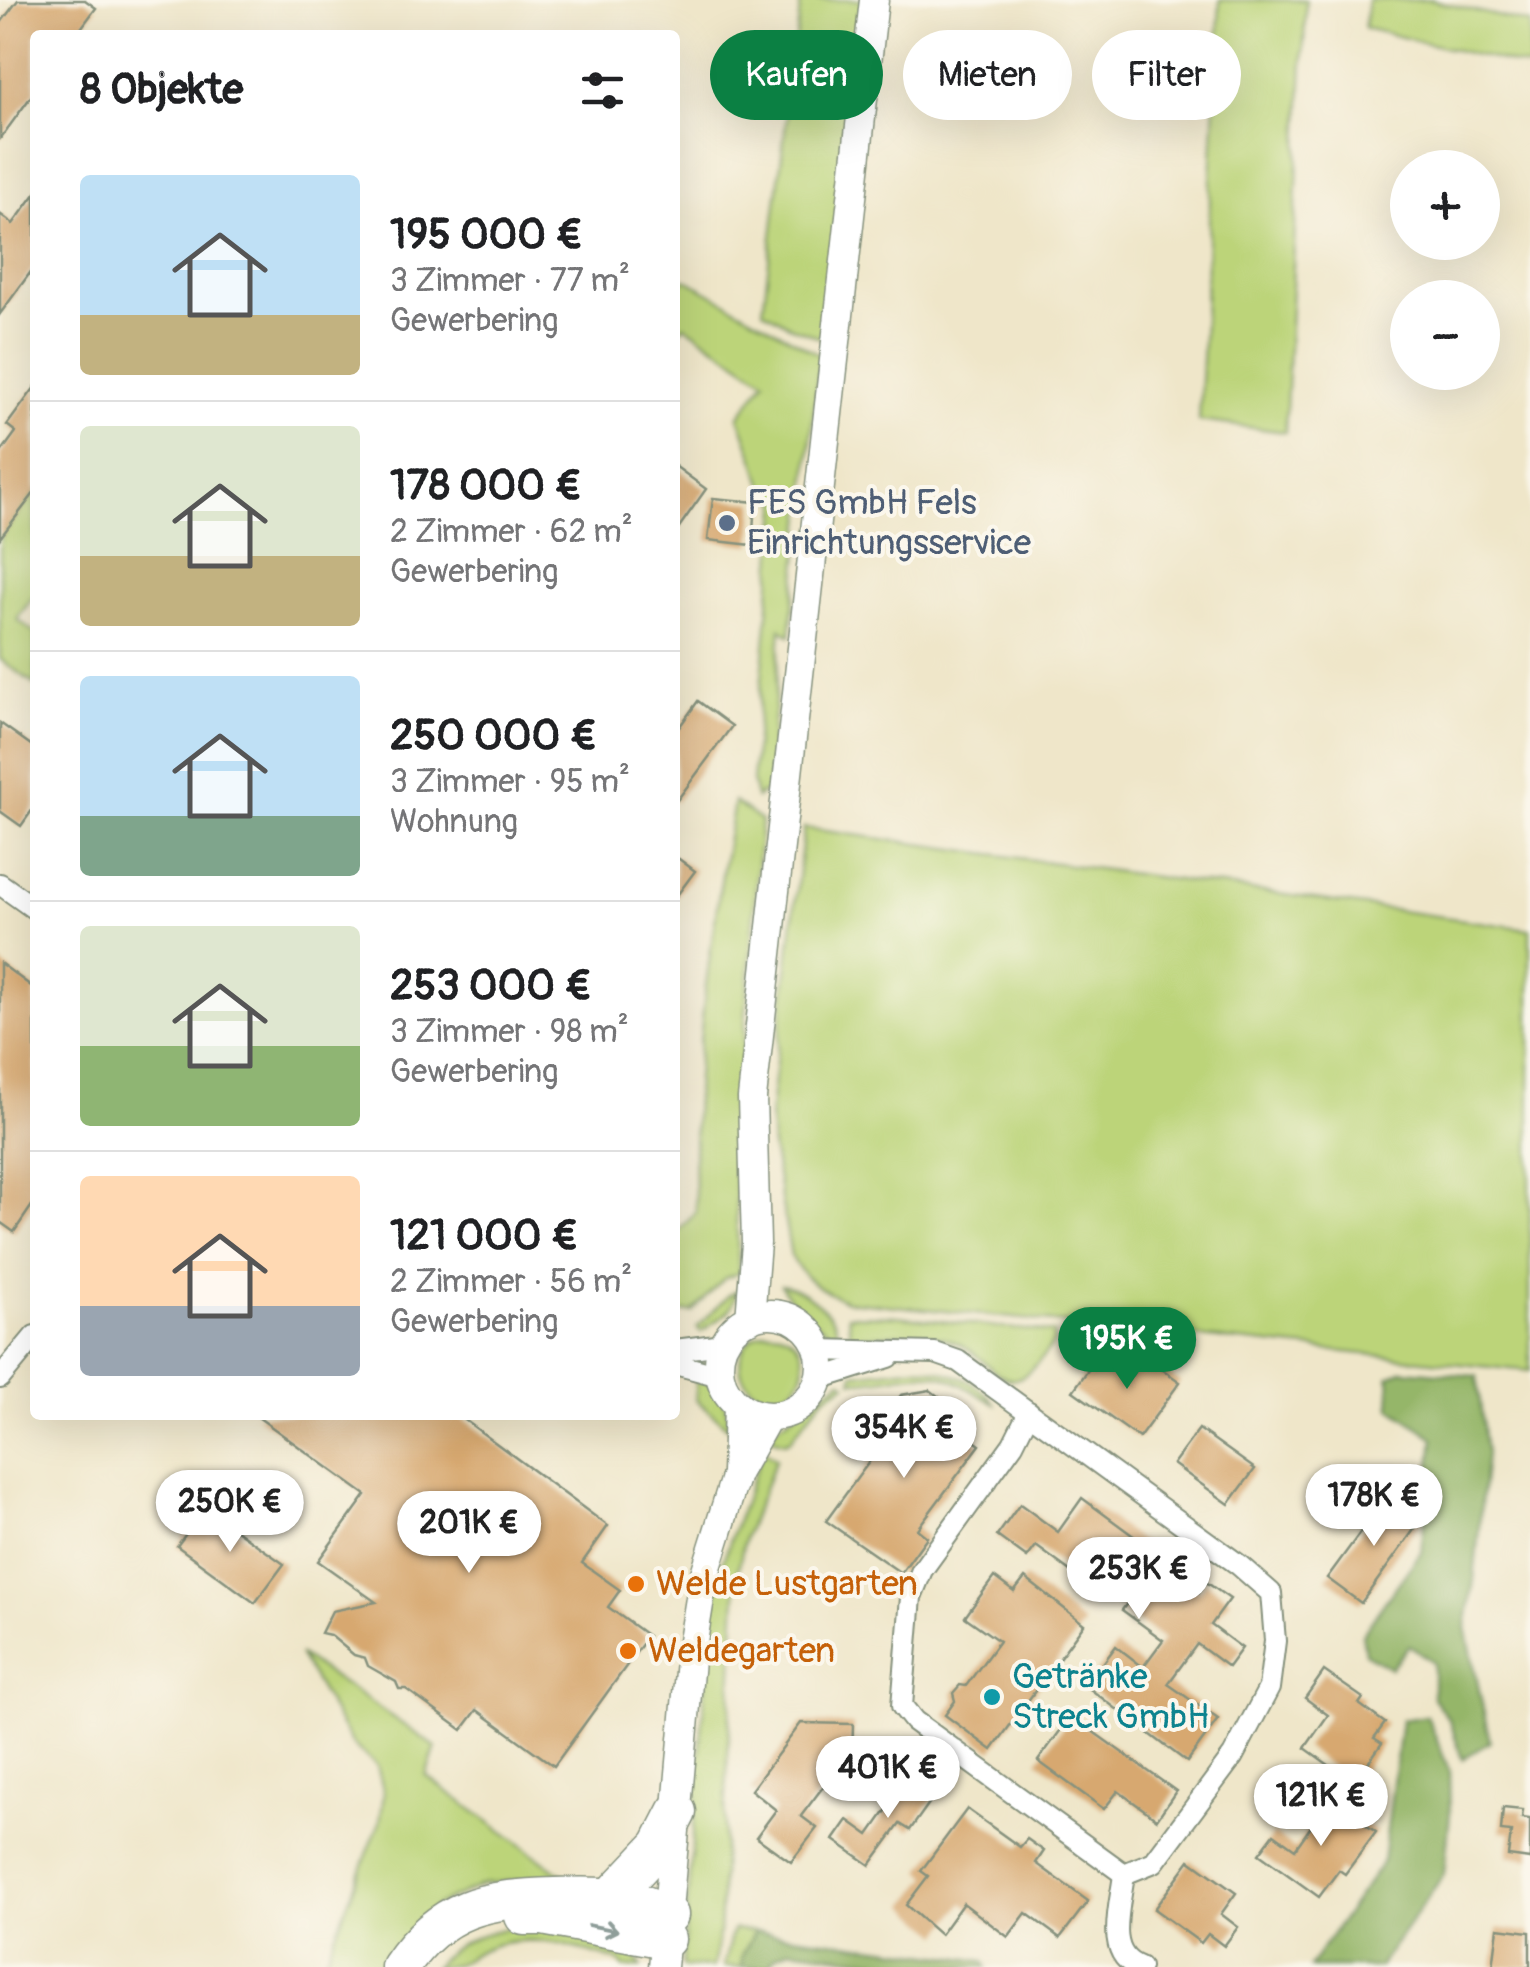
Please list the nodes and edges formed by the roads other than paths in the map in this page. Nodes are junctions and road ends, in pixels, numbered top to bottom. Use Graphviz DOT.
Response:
graph roads {
  1 [pos="874,0"];
  2 [pos="0,884"];
  3 [pos="30,905"];
  4 [pos="756,1243"];
  5 [pos="780,1316"];
  6 [pos="750,1319"];
  7 [pos="30,1342"];
  8 [pos="723,1344"];
  9 [pos="680,1349"];
  10 [pos="818,1350"];
  11 [pos="901,1352"];
  12 [pos="680,1365"];
  13 [pos="720,1376"];
  14 [pos="0,1378"];
  15 [pos="820,1379"];
  16 [pos="738,1405"];
  17 [pos="1030,1412"];
  18 [pos="768,1416"];
  19 [pos="736,1474"];
  20 [pos="677,1812"];
  21 [pos="1124,1874"];
  22 [pos="613,1895"];
  23 [pos="666,1940"];
  24 [pos="400,1967"];
  25 [pos="418,1967"];
  26 [pos="1140,1967"];
  1 -- 4 [label="street"];
  2 -- 3 [label="street"];
  4 -- 5 [label="street"];
  4 -- 6 [label="street"];
  5 -- 6 [label="street"];
  5 -- 10 [label="street"];
  6 -- 8 [label="street"];
  7 -- 14 [label="street"];
  8 -- 9 [label="street"];
  8 -- 13 [label="street"];
  10 -- 11 [label="street"];
  10 -- 15 [label="street"];
  11 -- 15 [label="street"];
  11 -- 17 [label="street"];
  12 -- 13 [label="street"];
  13 -- 16 [label="street"];
  15 -- 18 [label="street"];
  16 -- 18 [label="street"];
  16 -- 19 [label="street"];
  17 -- 21 [label="street"];
  17 -- 21 [label="street"];
  18 -- 19 [label="street"];
  19 -- 20 [label="street"];
  20 -- 22 [label="highway"];
  20 -- 23 [label="street"];
  21 -- 26 [label="street"];
  22 -- 23 [label="highway"];
  22 -- 24 [label="highway"];
  25 -- 23 [label="highway, one-way"];
}
